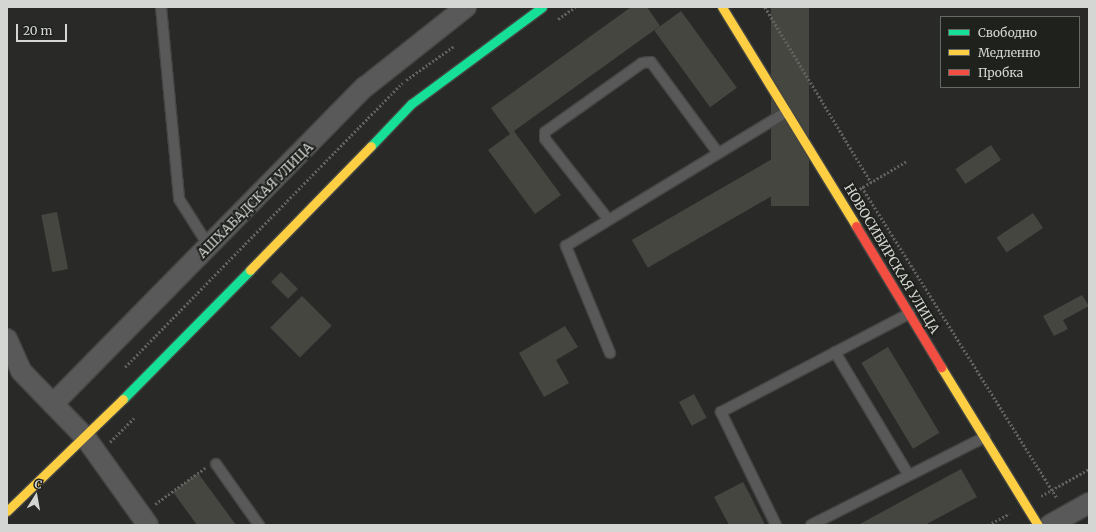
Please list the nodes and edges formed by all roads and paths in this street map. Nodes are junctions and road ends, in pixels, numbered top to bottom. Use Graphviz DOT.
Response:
graph roads {
  1 [pos="160,7"];
  2 [pos="466,7"];
  3 [pos="542,7"];
  4 [pos="575,7"];
  5 [pos="722,7"];
  6 [pos="765,7"];
  7 [pos="439,15"];
  8 [pos="556,21"];
  9 [pos="786,112"];
  10 [pos="718,154"];
  11 [pos="907,161"];
  12 [pos="871,182"];
  13 [pos="862,187"];
  14 [pos="840,200"];
  15 [pos="608,219"];
  16 [pos="210,248"];
  17 [pos="910,313"];
  18 [pos="7,339"];
  19 [pos="835,352"];
  20 [pos="610,353"];
  21 [pos="53,404"];
  22 [pos="137,414"];
  23 [pos="85,437"];
  24 [pos="985,437"];
  25 [pos="110,443"];
  26 [pos="216,464"];
  27 [pos="908,474"];
  28 [pos="1089,503"];
  29 [pos="153,506"];
  30 [pos="7,512"];
  31 [pos="1068,515"];
  32 [pos="148,525"];
  33 [pos="260,525"];
  34 [pos="776,525"];
  35 [pos="811,525"];
  36 [pos="1038,525"];
  37 [pos="1050,525"];
  1 -- 16 [label="lane"];
  2 -- 7 [label="street, АШХАБАДСКАЯ УЛИЦА"];
  3 -- 23 [label="street"];
  4 -- 8 [label="path"];
  5 -- 9 [label="street, НОВОСИБИРСКАЯ УЛИЦА"];
  6 -- 12 [label="path"];
  7 -- 16 [label="street, АШХАБАДСКАЯ УЛИЦА"];
  9 -- 10 [label="lane"];
  9 -- 14 [label="street, НОВОСИБИРСКАЯ УЛИЦА"];
  10 -- 15 [label="lane"];
  10 -- 15 [label="lane"];
  11 -- 12 [label="path"];
  12 -- 13 [label="path"];
  13 -- 14 [label="path"];
  13 -- 31 [label="path"];
  14 -- 17 [label="street, НОВОСИБИРСКАЯ УЛИЦА"];
  15 -- 20 [label="lane"];
  16 -- 21 [label="street, АШХАБАДСКАЯ УЛИЦА"];
  17 -- 19 [label="lane"];
  17 -- 24 [label="street, НОВОСИБИРСКАЯ УЛИЦА"];
  18 -- 21 [label="street"];
  19 -- 27 [label="lane"];
  19 -- 34 [label="lane"];
  21 -- 23 [label="street"];
  22 -- 25 [label="path"];
  23 -- 30 [label="street"];
  23 -- 32 [label="street"];
  24 -- 27 [label="lane"];
  24 -- 36 [label="street, НОВОСИБИРСКАЯ УЛИЦА"];
  26 -- 29 [label="path"];
  26 -- 33 [label="lane"];
  27 -- 35 [label="lane"];
  28 -- 31 [label="street"];
  31 -- 37 [label="street"];
}
